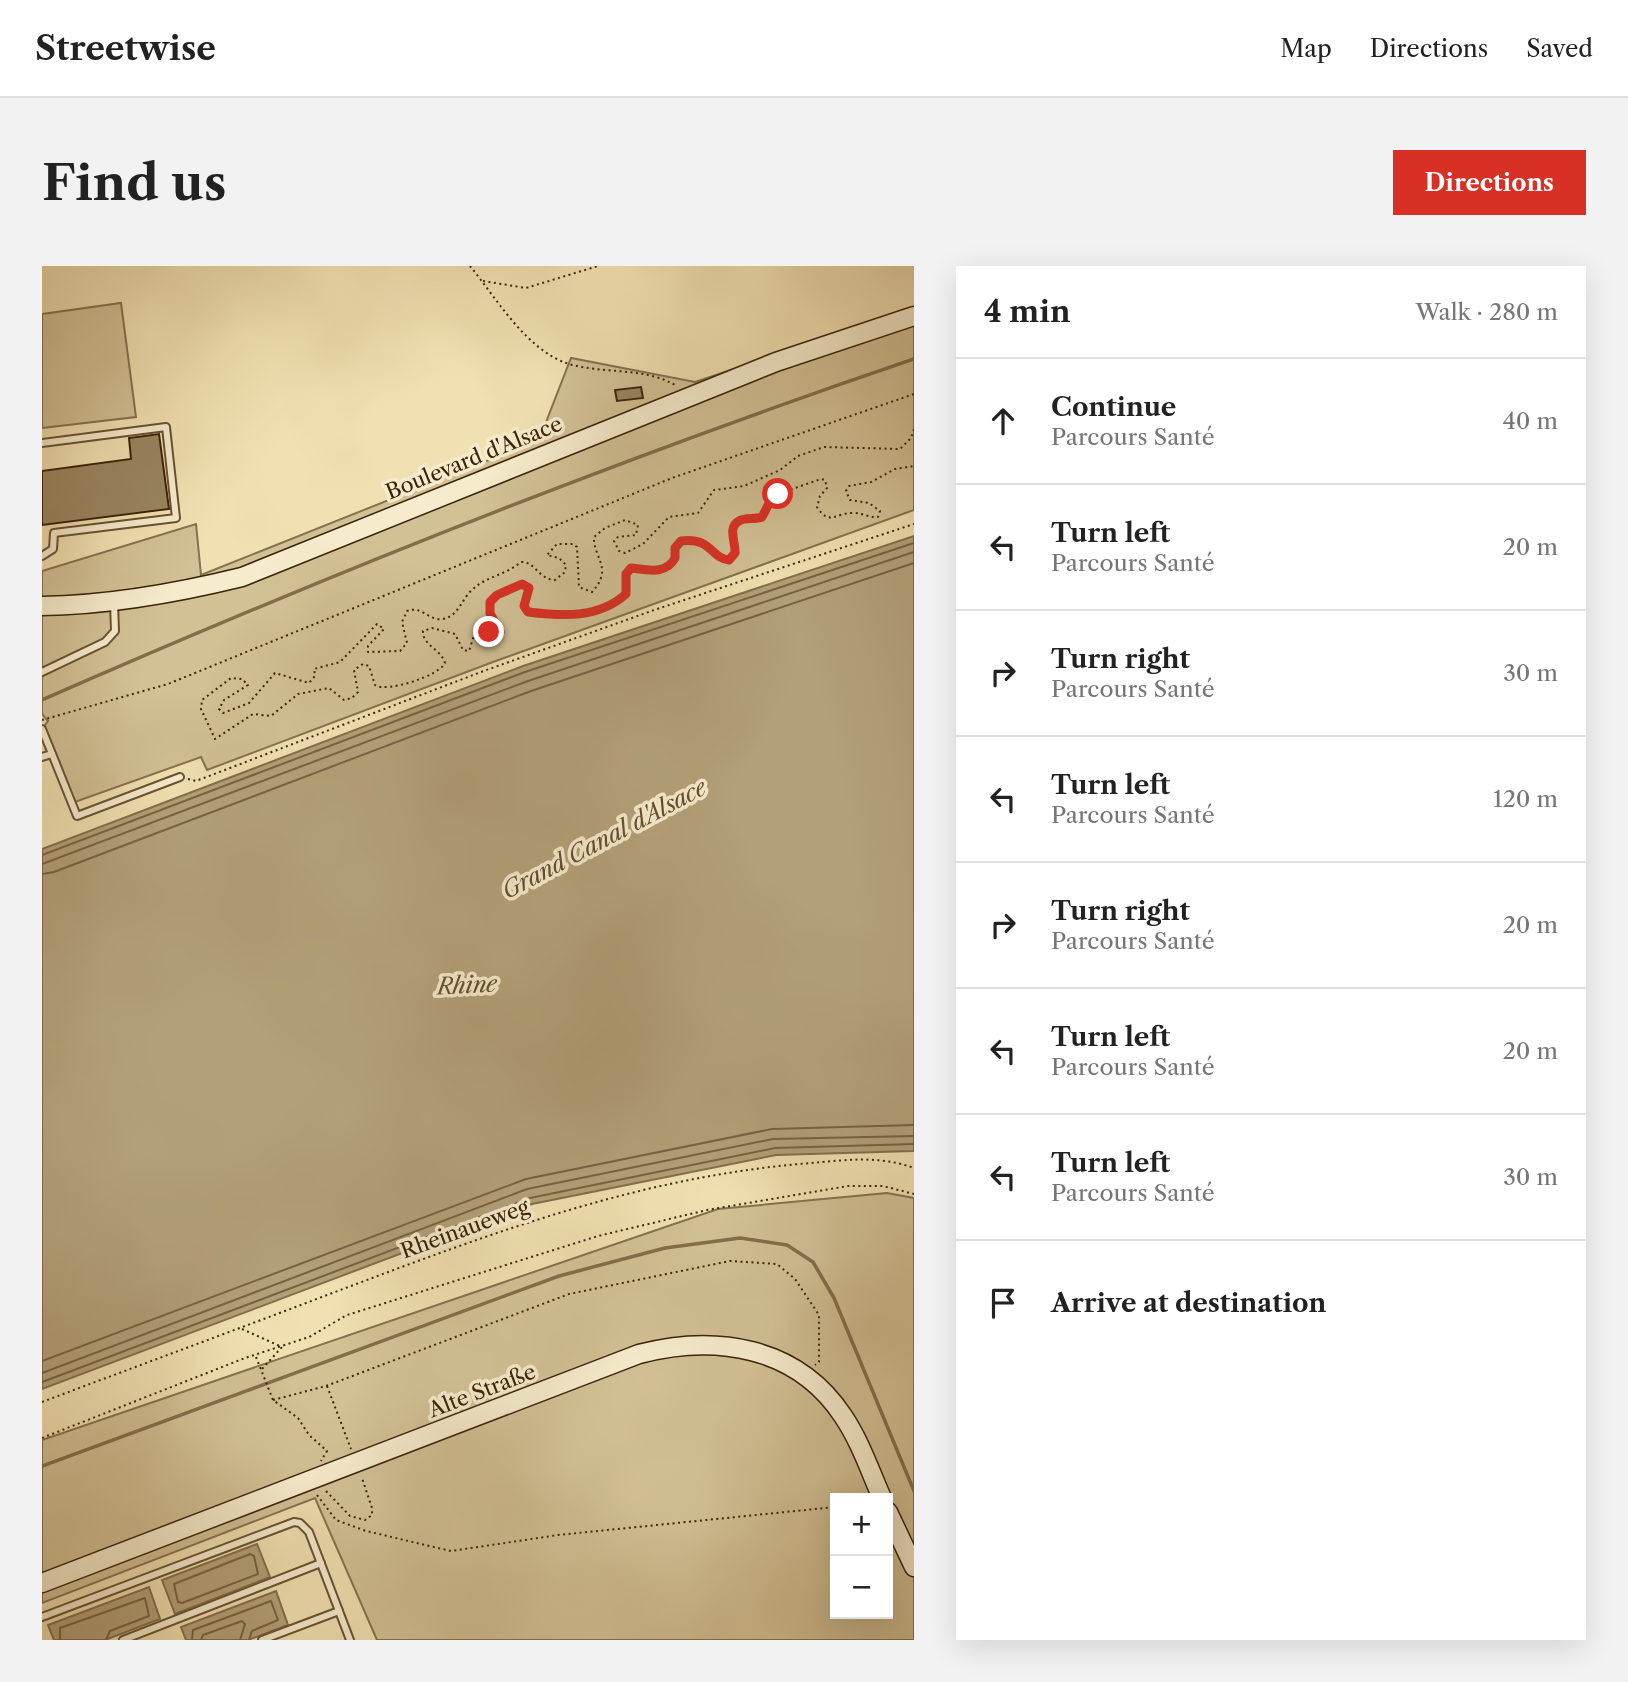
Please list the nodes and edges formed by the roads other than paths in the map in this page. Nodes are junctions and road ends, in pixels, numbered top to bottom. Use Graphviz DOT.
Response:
graph roads {
  1 [pos="914,316"];
  2 [pos="42,443"];
  3 [pos="42,556"];
  4 [pos="114,601"];
  5 [pos="42,606"];
  6 [pos="42,672"];
  7 [pos="42,729"];
  8 [pos="52,754"];
  9 [pos="42,757"];
  10 [pos="180,777"];
  11 [pos="880,1493"];
  12 [pos="893,1522"];
  13 [pos="321,1563"];
  14 [pos="914,1567"];
  15 [pos="42,1583"];
  16 [pos="339,1611"];
  17 [pos="42,1617"];
  18 [pos="123,1640"];
  19 [pos="262,1640"];
  20 [pos="349,1640"];
  1 -- 4 [label="street, Boulevard d'Alsace"];
  2 -- 3 [label="lane"];
  4 -- 5 [label="street, Boulevard d'Alsace"];
  4 -- 6 [label="lane"];
  7 -- 8 [label="lane"];
  8 -- 9 [label="lane"];
  8 -- 10 [label="lane"];
  11 -- 15 [label="street, Alte Straße"];
  12 -- 14 [label="street"];
  13 -- 16 [label="lane"];
  13 -- 17 [label="lane"];
  13 -- 18 [label="lane"];
  16 -- 19 [label="lane"];
  16 -- 20 [label="lane"];
}
